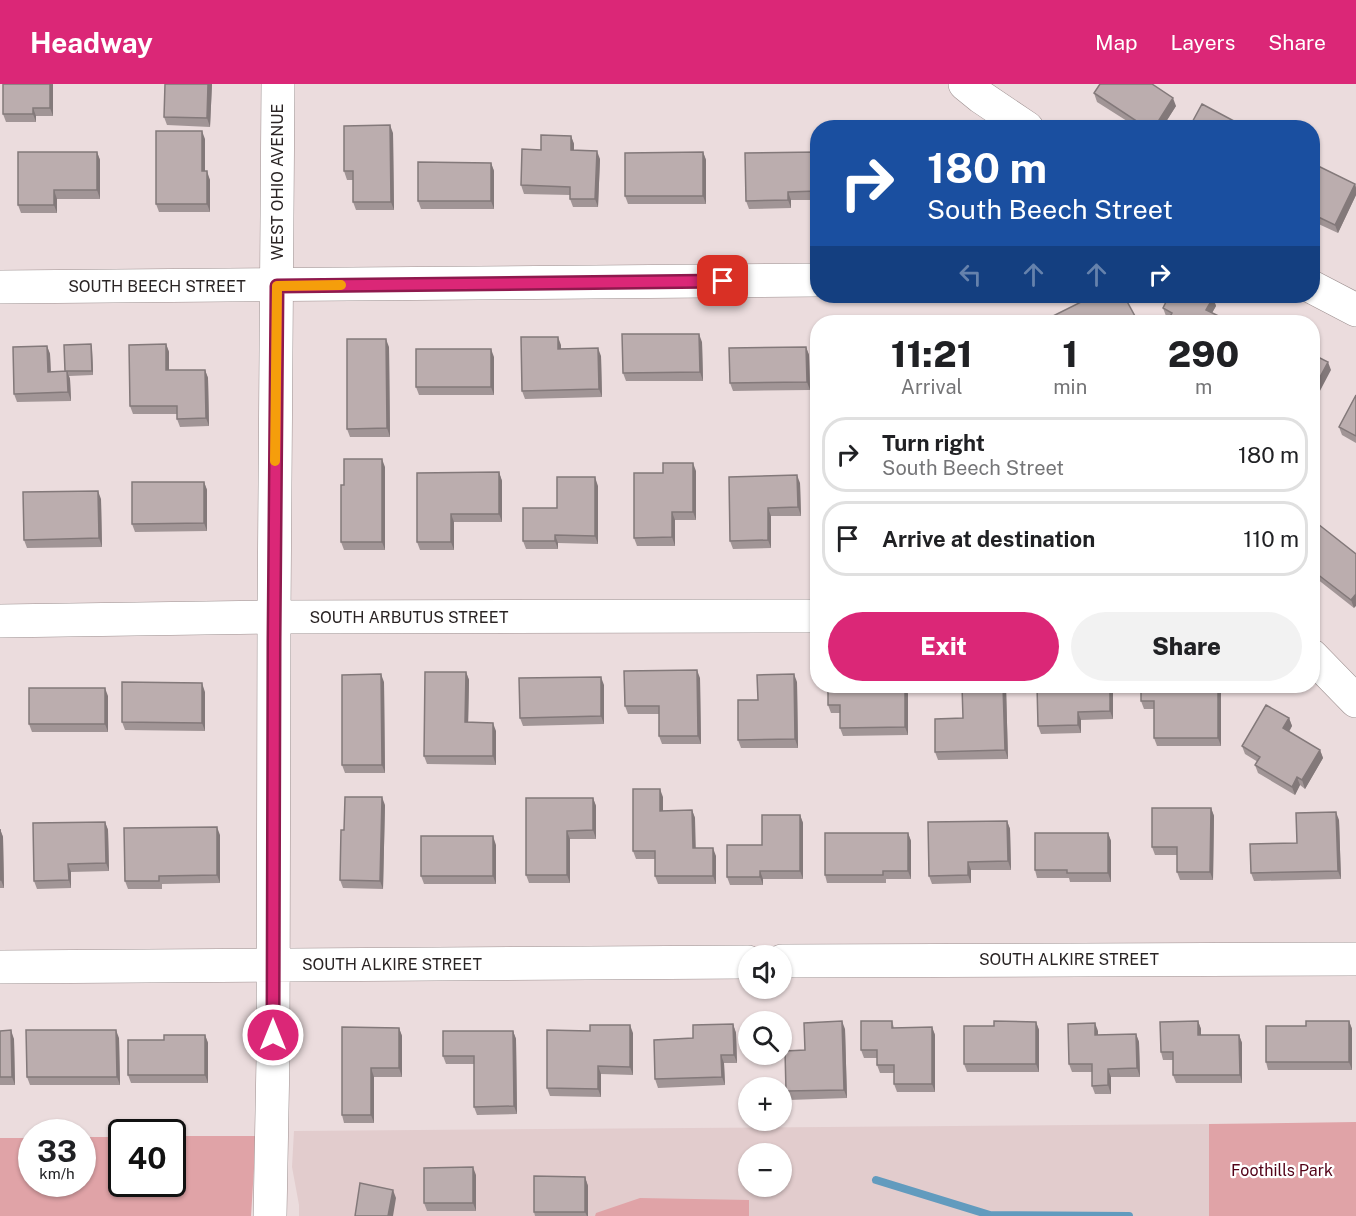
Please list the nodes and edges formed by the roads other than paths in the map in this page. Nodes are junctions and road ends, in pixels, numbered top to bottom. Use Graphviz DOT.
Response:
graph roads {
  1 [pos="278,84"];
  2 [pos="965,84"];
  3 [pos="1016,120"];
  4 [pos="810,280"];
  5 [pos="277,286"];
  6 [pos="0,287"];
  7 [pos="1320,292"];
  8 [pos="1356,310"];
  9 [pos="810,616"];
  10 [pos="274,618"];
  11 [pos="0,621"];
  12 [pos="1320,664"];
  13 [pos="1356,700"];
  14 [pos="1356,959"];
  15 [pos="738,962"];
  16 [pos="792,962"];
  17 [pos="273,965"];
  18 [pos="0,967"];
  19 [pos="270,1216"];
  1 -- 5 [label="street, WEST OHIO AVENUE"];
  2 -- 3 [label="street"];
  4 -- 5 [label="street, SOUTH BEECH STREET"];
  5 -- 6 [label="street, SOUTH BEECH STREET"];
  5 -- 10 [label="street, WEST OHIO AVENUE"];
  7 -- 8 [label="street"];
  9 -- 10 [label="street, SOUTH ARBUTUS STREET"];
  10 -- 11 [label="street, SOUTH ARBUTUS STREET"];
  10 -- 17 [label="street, WEST OHIO AVENUE"];
  12 -- 13 [label="street"];
  14 -- 16 [label="street, SOUTH ALKIRE STREET"];
  15 -- 17 [label="street, SOUTH ALKIRE STREET"];
  17 -- 18 [label="street, SOUTH ALKIRE STREET"];
  17 -- 19 [label="street, WEST OHIO AVENUE"];
}
